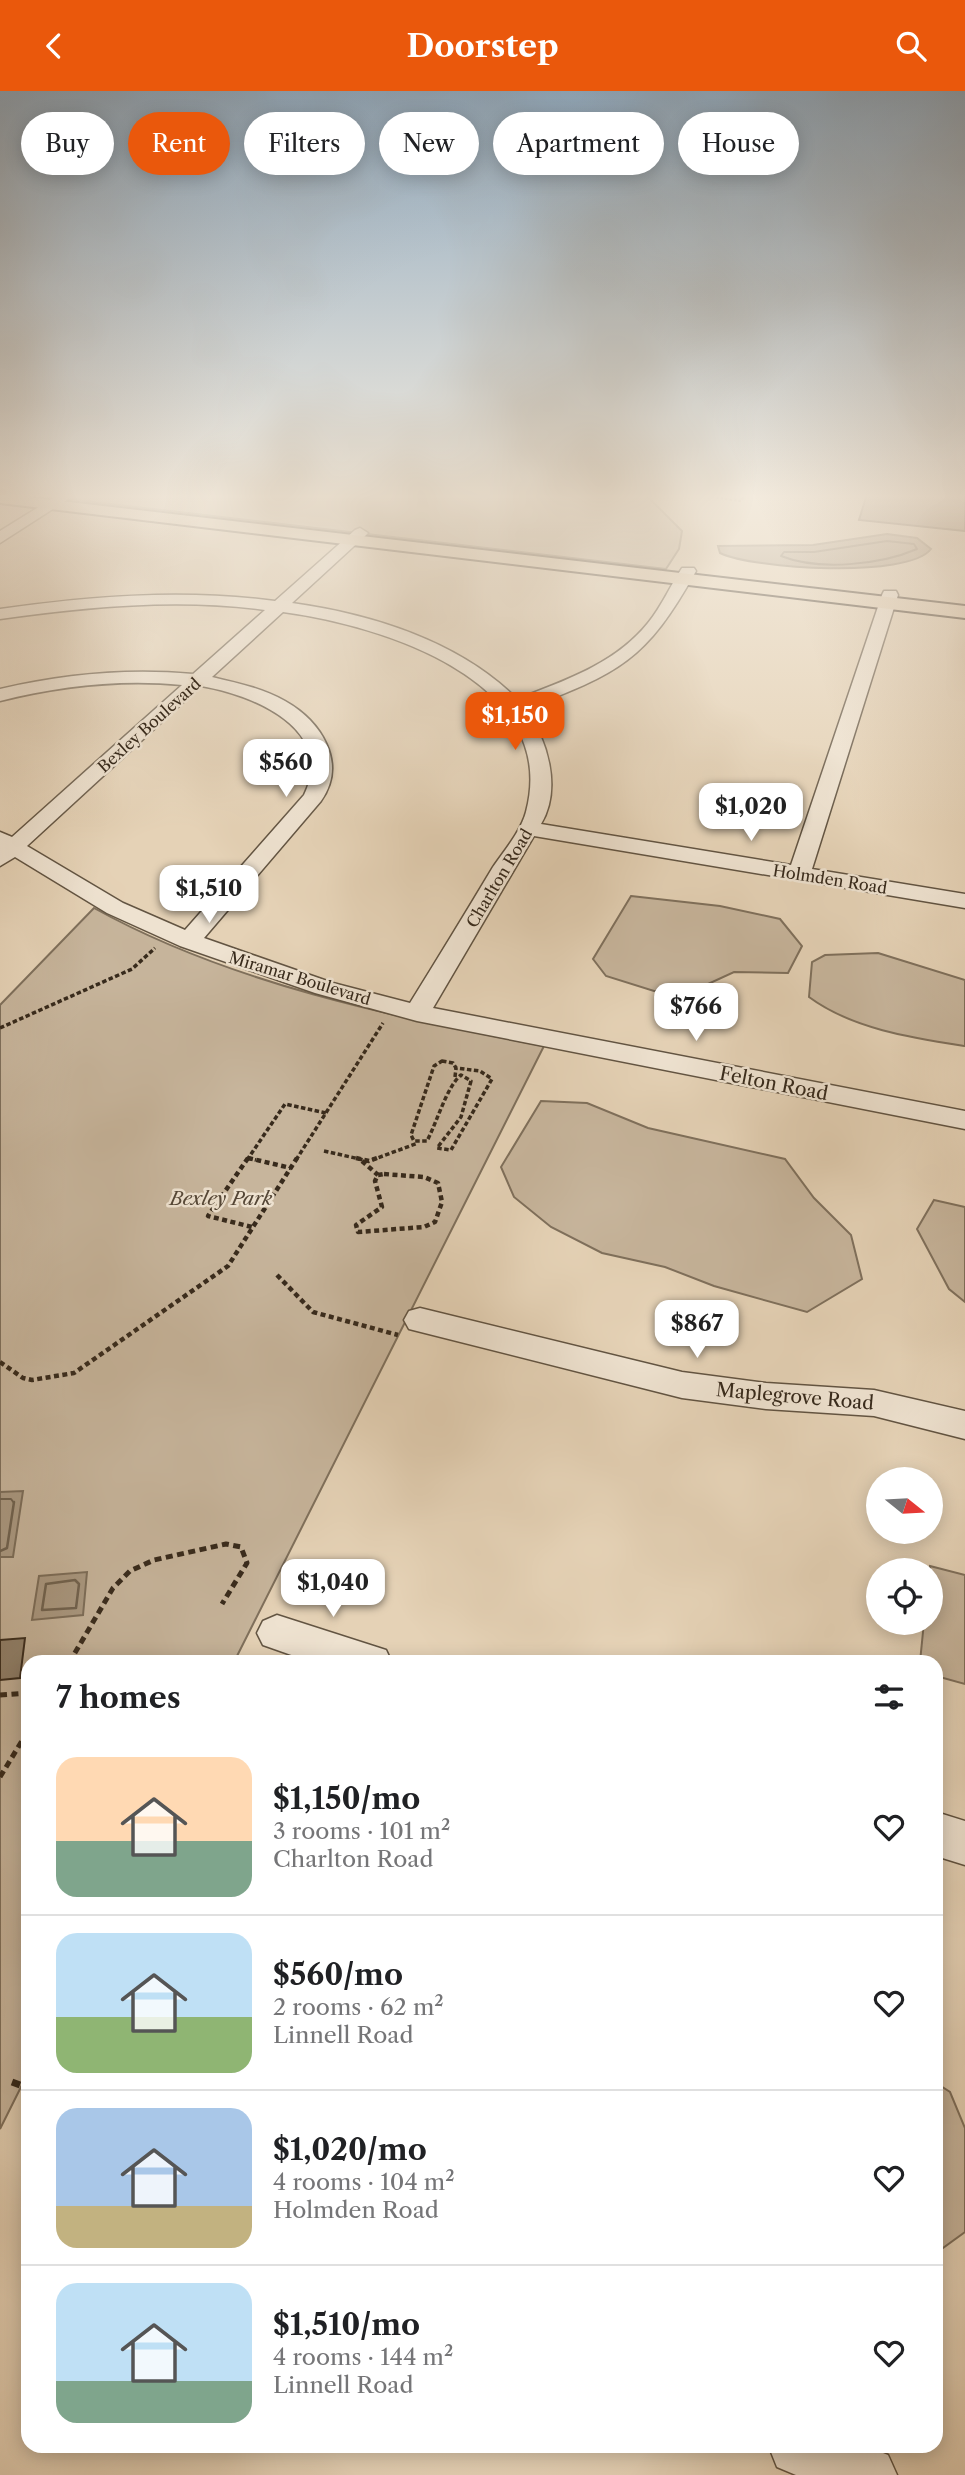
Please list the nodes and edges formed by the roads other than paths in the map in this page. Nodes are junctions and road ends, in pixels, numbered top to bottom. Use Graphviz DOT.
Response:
graph roads {
  1 [pos="53,605"];
  2 [pos="260,605"];
  3 [pos="667,605"];
  4 [pos="887,605"];
  5 [pos="926,605"];
  6 [pos="277,607"];
  7 [pos="965,612"];
  8 [pos="0,614"];
  9 [pos="199,681"];
  10 [pos="0,695"];
  11 [pos="514,706"];
  12 [pos="529,829"];
  13 [pos="5,848"];
  14 [pos="799,874"];
  15 [pos="965,901"];
  16 [pos="189,941"];
  17 [pos="417,1013"];
  18 [pos="965,1120"];
  19 [pos="409,1328"];
  20 [pos="965,1425"];
  21 [pos="276,1633"];
  22 [pos="346,1655"];
  23 [pos="943,1836"];
  24 [pos="965,1843"];
  25 [pos="812,2453"];
  26 [pos="868,2475"];
  1 -- 8 [label="street, Charlton Road"];
  2 -- 6 [label="street, Charlton Road"];
  3 -- 11 [label="street"];
  4 -- 14 [label="street"];
  5 -- 7 [label="main road"];
  6 -- 9 [label="street, Bexley Boulevard"];
  6 -- 11 [label="street, Charlton Road"];
  9 -- 10 [label="street"];
  9 -- 13 [label="street, Bexley Boulevard"];
  9 -- 16 [label="street"];
  11 -- 12 [label="street, Charlton Road"];
  12 -- 14 [label="street, Holmden Road"];
  12 -- 17 [label="street, Charlton Road"];
  13 -- 16 [label="street, Miramar Boulevard"];
  14 -- 15 [label="street, Holmden Road"];
  16 -- 17 [label="street, Miramar Boulevard"];
  17 -- 18 [label="street, Felton Road"];
  19 -- 20 [label="street, Maplegrove Road"];
  21 -- 22 [label="street"];
  23 -- 24 [label="street"];
  25 -- 26 [label="street"];
}
